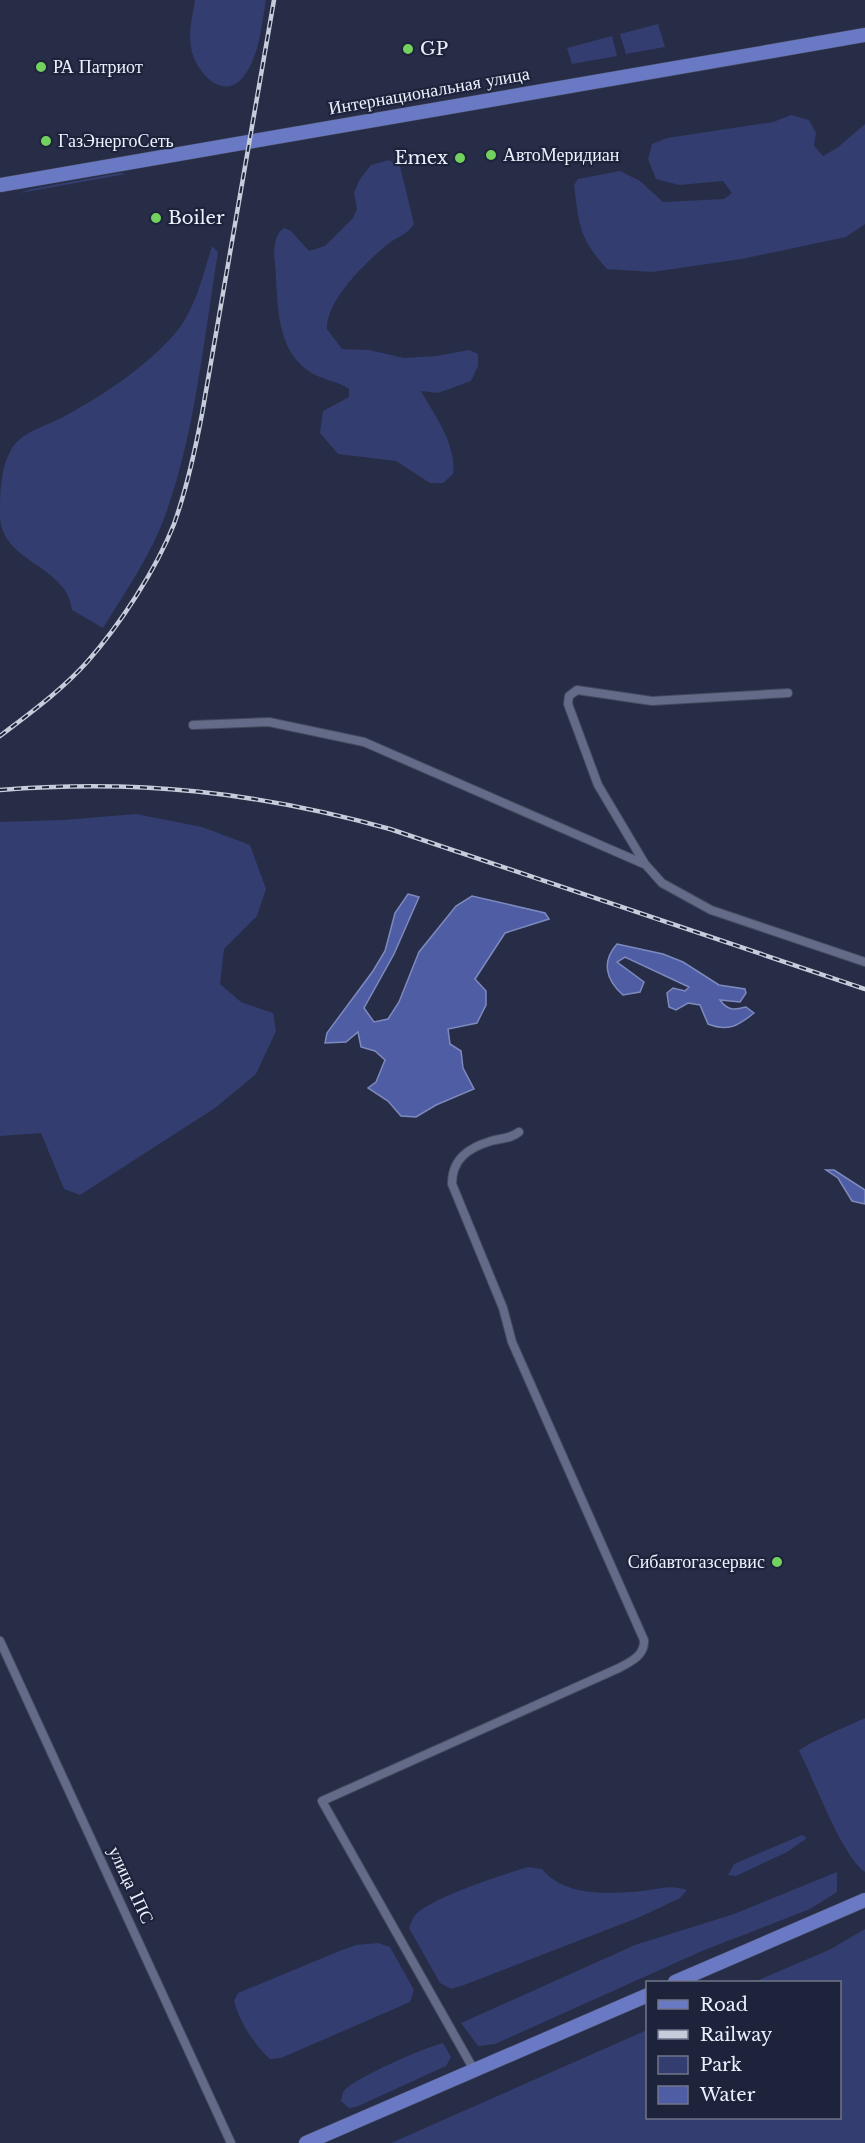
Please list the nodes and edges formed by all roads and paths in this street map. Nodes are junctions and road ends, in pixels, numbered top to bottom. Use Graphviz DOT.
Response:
graph roads {
  1 [pos="865,35"];
  2 [pos="0,185"];
  3 [pos="788,693"];
  4 [pos="194,725"];
  5 [pos="645,864"];
  6 [pos="865,962"];
  7 [pos="519,1132"];
  8 [pos="0,1641"];
  9 [pos="865,1900"];
  10 [pos="680,1981"];
  11 [pos="646,1996"];
  12 [pos="474,2070"];
  13 [pos="231,2143"];
  14 [pos="306,2143"];
  1 -- 2 [label="main road, Интернациональная улица"];
  3 -- 5 [label="street"];
  4 -- 5 [label="street"];
  5 -- 6 [label="street"];
  7 -- 12 [label="street"];
  8 -- 13 [label="street, улица 1ПС"];
  9 -- 10 [label="main road"];
  11 -- 12 [label="main road"];
  12 -- 14 [label="main road"];
}
